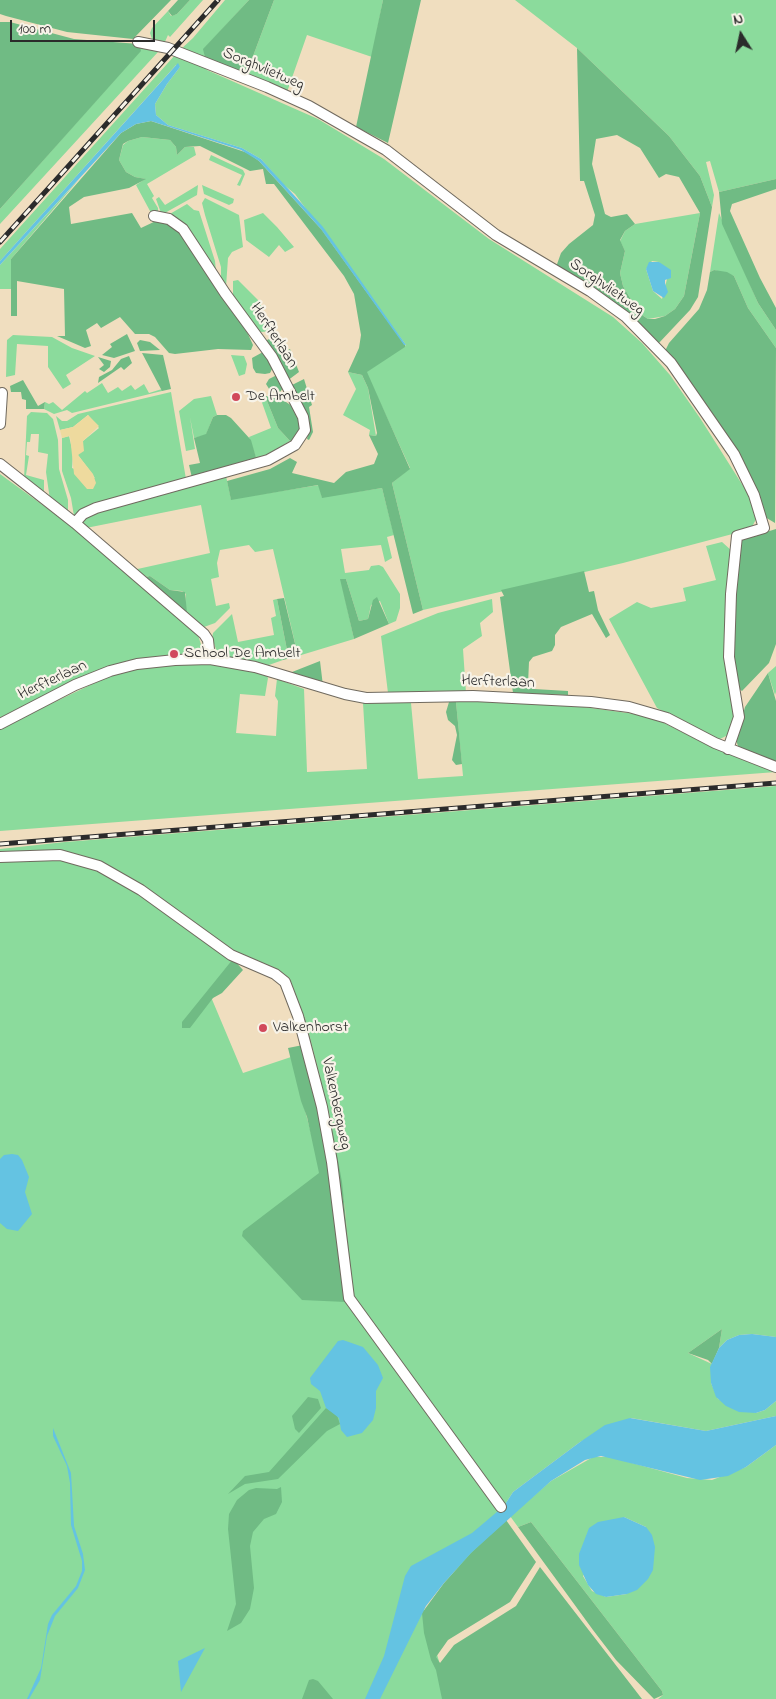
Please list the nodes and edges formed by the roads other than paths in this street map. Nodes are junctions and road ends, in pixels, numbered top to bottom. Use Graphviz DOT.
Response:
graph roads {
  1 [pos="138,42"];
  2 [pos="154,216"];
  3 [pos="2,393"];
  4 [pos="0,424"];
  5 [pos="0,464"];
  6 [pos="75,523"];
  7 [pos="210,659"];
  8 [pos="0,724"];
  9 [pos="728,749"];
  10 [pos="776,768"];
  11 [pos="0,856"];
  12 [pos="501,1507"];
  1 -- 9 [label="street, Sorghvlietweg"];
  2 -- 6 [label="street, Herfterlaan"];
  3 -- 4 [label="street"];
  5 -- 6 [label="street"];
  6 -- 7 [label="street"];
  7 -- 8 [label="street, Herfterlaan"];
  7 -- 9 [label="street, Herfterlaan"];
  9 -- 10 [label="street, Herfterlaan"];
  11 -- 12 [label="street, Valkenbergweg"];
}
